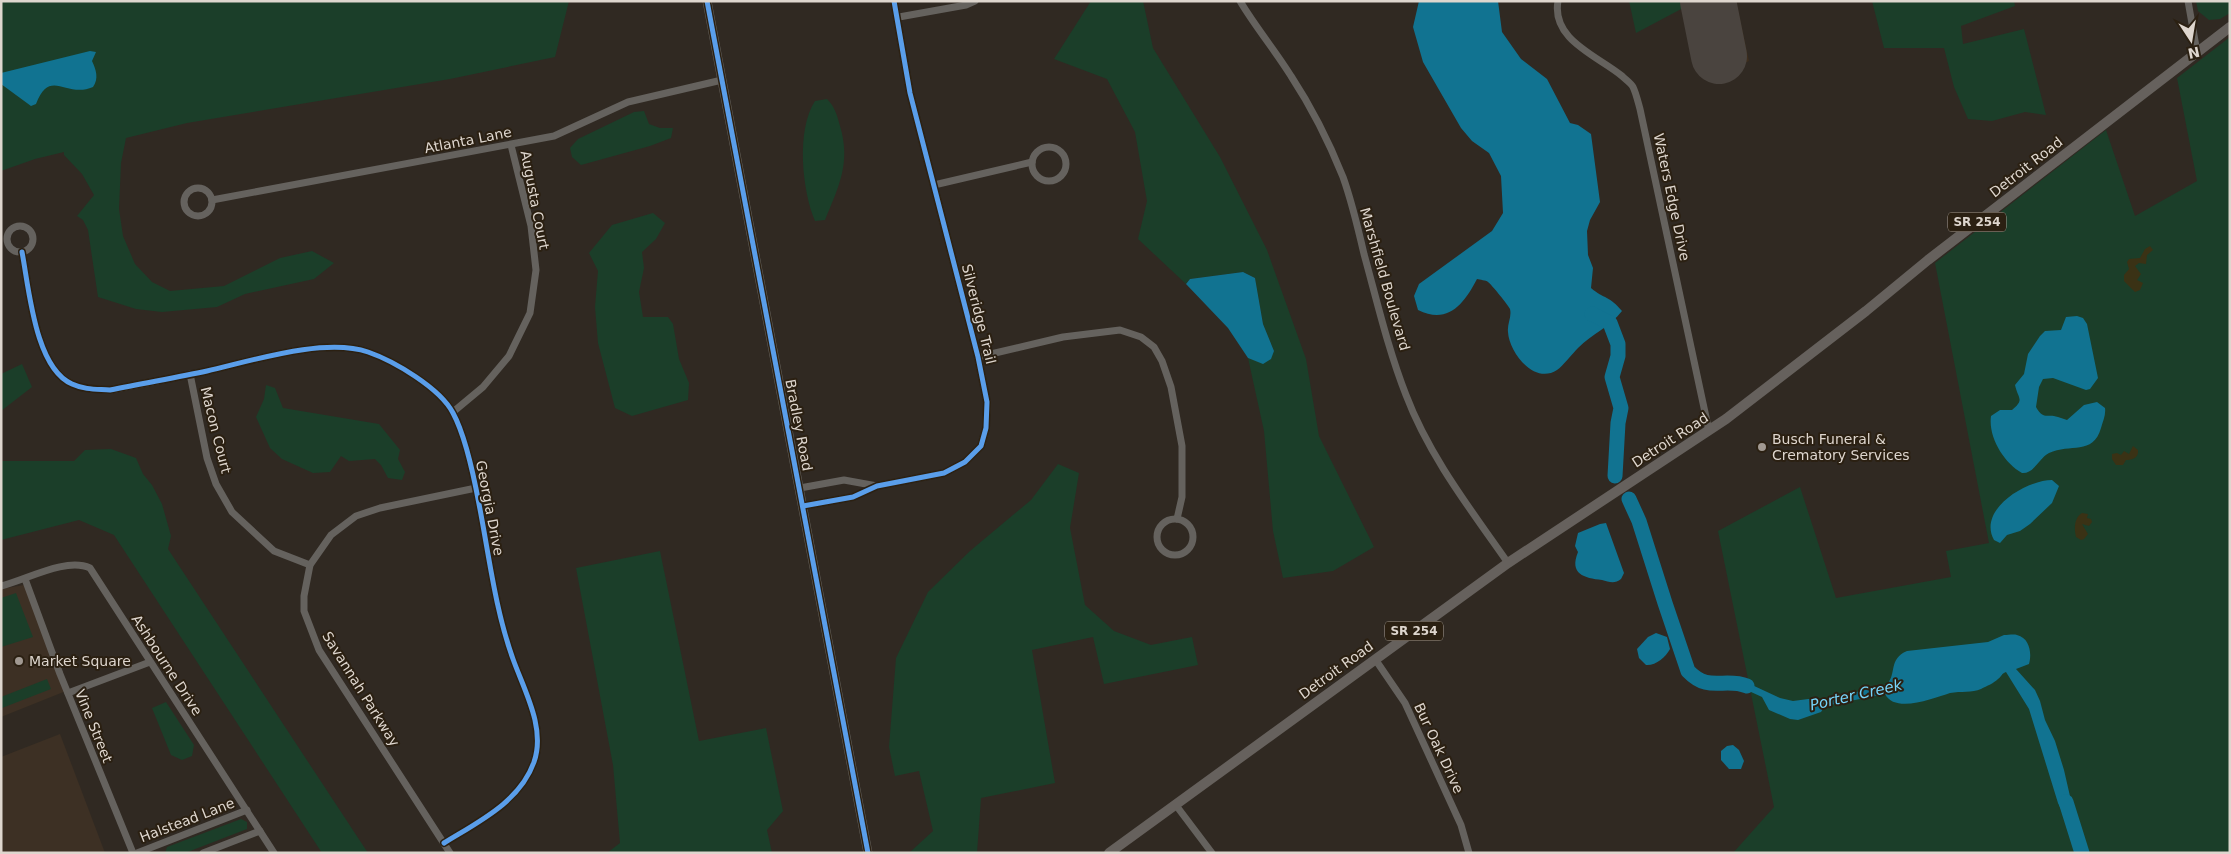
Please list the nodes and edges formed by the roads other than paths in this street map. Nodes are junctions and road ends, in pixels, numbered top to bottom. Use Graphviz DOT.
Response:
graph roads {
  1 [pos="707,1"];
  2 [pos="894,1"];
  3 [pos="975,1"];
  4 [pos="1240,1"];
  5 [pos="1558,1"];
  6 [pos="2188,1"];
  7 [pos="899,17"];
  8 [pos="2230,27"];
  9 [pos="2197,52"];
  10 [pos="722,80"];
  11 [pos="511,144"];
  12 [pos="1032,162"];
  13 [pos="934,185"];
  14 [pos="212,200"];
  15 [pos="22,252"];
  16 [pos="978,357"];
  17 [pos="190,374"];
  18 [pos="453,412"];
  19 [pos="1709,431"];
  20 [pos="877,486"];
  21 [pos="476,488"];
  22 [pos="800,488"];
  23 [pos="803,506"];
  24 [pos="1177,519"];
  25 [pos="1508,563"];
  26 [pos="310,565"];
  27 [pos="25,579"];
  28 [pos="1,586"];
  29 [pos="1374,659"];
  30 [pos="150,662"];
  31 [pos="68,693"];
  32 [pos="1175,804"];
  33 [pos="247,810"];
  34 [pos="260,831"];
  35 [pos="444,843"];
  36 [pos="157,849"];
  37 [pos="133,853"];
  38 [pos="137,853"];
  39 [pos="203,853"];
  40 [pos="274,853"];
  41 [pos="450,853"];
  42 [pos="868,853"];
  43 [pos="1109,853"];
  44 [pos="1212,853"];
  45 [pos="1469,853"];
  1 -- 10 [label="street, Bradley Road"];
  2 -- 7 [label="street, Silveridge Trail"];
  3 -- 7 [label="street"];
  4 -- 25 [label="street, Marshfield Boulevard"];
  5 -- 19 [label="street, Waters Edge Drive"];
  6 -- 9 [label="street"];
  7 -- 13 [label="street, Silveridge Trail"];
  8 -- 9 [label="main road, Detroit Road / SR 254"];
  9 -- 19 [label="main road, Detroit Road / SR 254"];
  10 -- 11 [label="street, Atlanta Lane"];
  10 -- 22 [label="street, Bradley Road"];
  11 -- 14 [label="street, Atlanta Lane"];
  11 -- 18 [label="street, Augusta Court"];
  12 -- 12 [label="street"];
  12 -- 13 [label="street"];
  13 -- 16 [label="street, Silveridge Trail"];
  14 -- 14 [label="street"];
  15 -- 17 [label="street, Georgia Drive"];
  16 -- 20 [label="street, Silveridge Trail"];
  16 -- 24 [label="street"];
  17 -- 18 [label="street, Georgia Drive"];
  17 -- 26 [label="street, Macon Court"];
  18 -- 21 [label="street, Georgia Drive"];
  19 -- 25 [label="main road, Detroit Road / SR 254"];
  20 -- 22 [label="street, Silveridge Trail"];
  20 -- 23 [label="street, Silveridge Trail"];
  21 -- 26 [label="street, Savannah Parkway"];
  21 -- 35 [label="street, Georgia Drive"];
  22 -- 23 [label="street, Bradley Road"];
  23 -- 42 [label="street, Bradley Road"];
  24 -- 24 [label="street"];
  25 -- 29 [label="main road, Detroit Road / SR 254"];
  26 -- 35 [label="street, Savannah Parkway"];
  27 -- 28 [label="street, Ashbourne Drive"];
  27 -- 30 [label="street, Ashbourne Drive"];
  27 -- 31 [label="street, Vine Street"];
  29 -- 32 [label="main road, Detroit Road / SR 254"];
  29 -- 45 [label="street, Bur Oak Drive"];
  30 -- 31 [label="street"];
  30 -- 33 [label="street, Ashbourne Drive"];
  31 -- 37 [label="street, Vine Street"];
  32 -- 43 [label="main road, Detroit Road / SR 254"];
  32 -- 44 [label="street"];
  33 -- 34 [label="street, Ashbourne Drive"];
  33 -- 36 [label="street, Halstead Lane"];
  34 -- 39 [label="street"];
  34 -- 40 [label="street, Ashbourne Drive"];
  35 -- 41 [label="street, Savannah Parkway"];
  36 -- 38 [label="street, Halstead Lane"];
}
